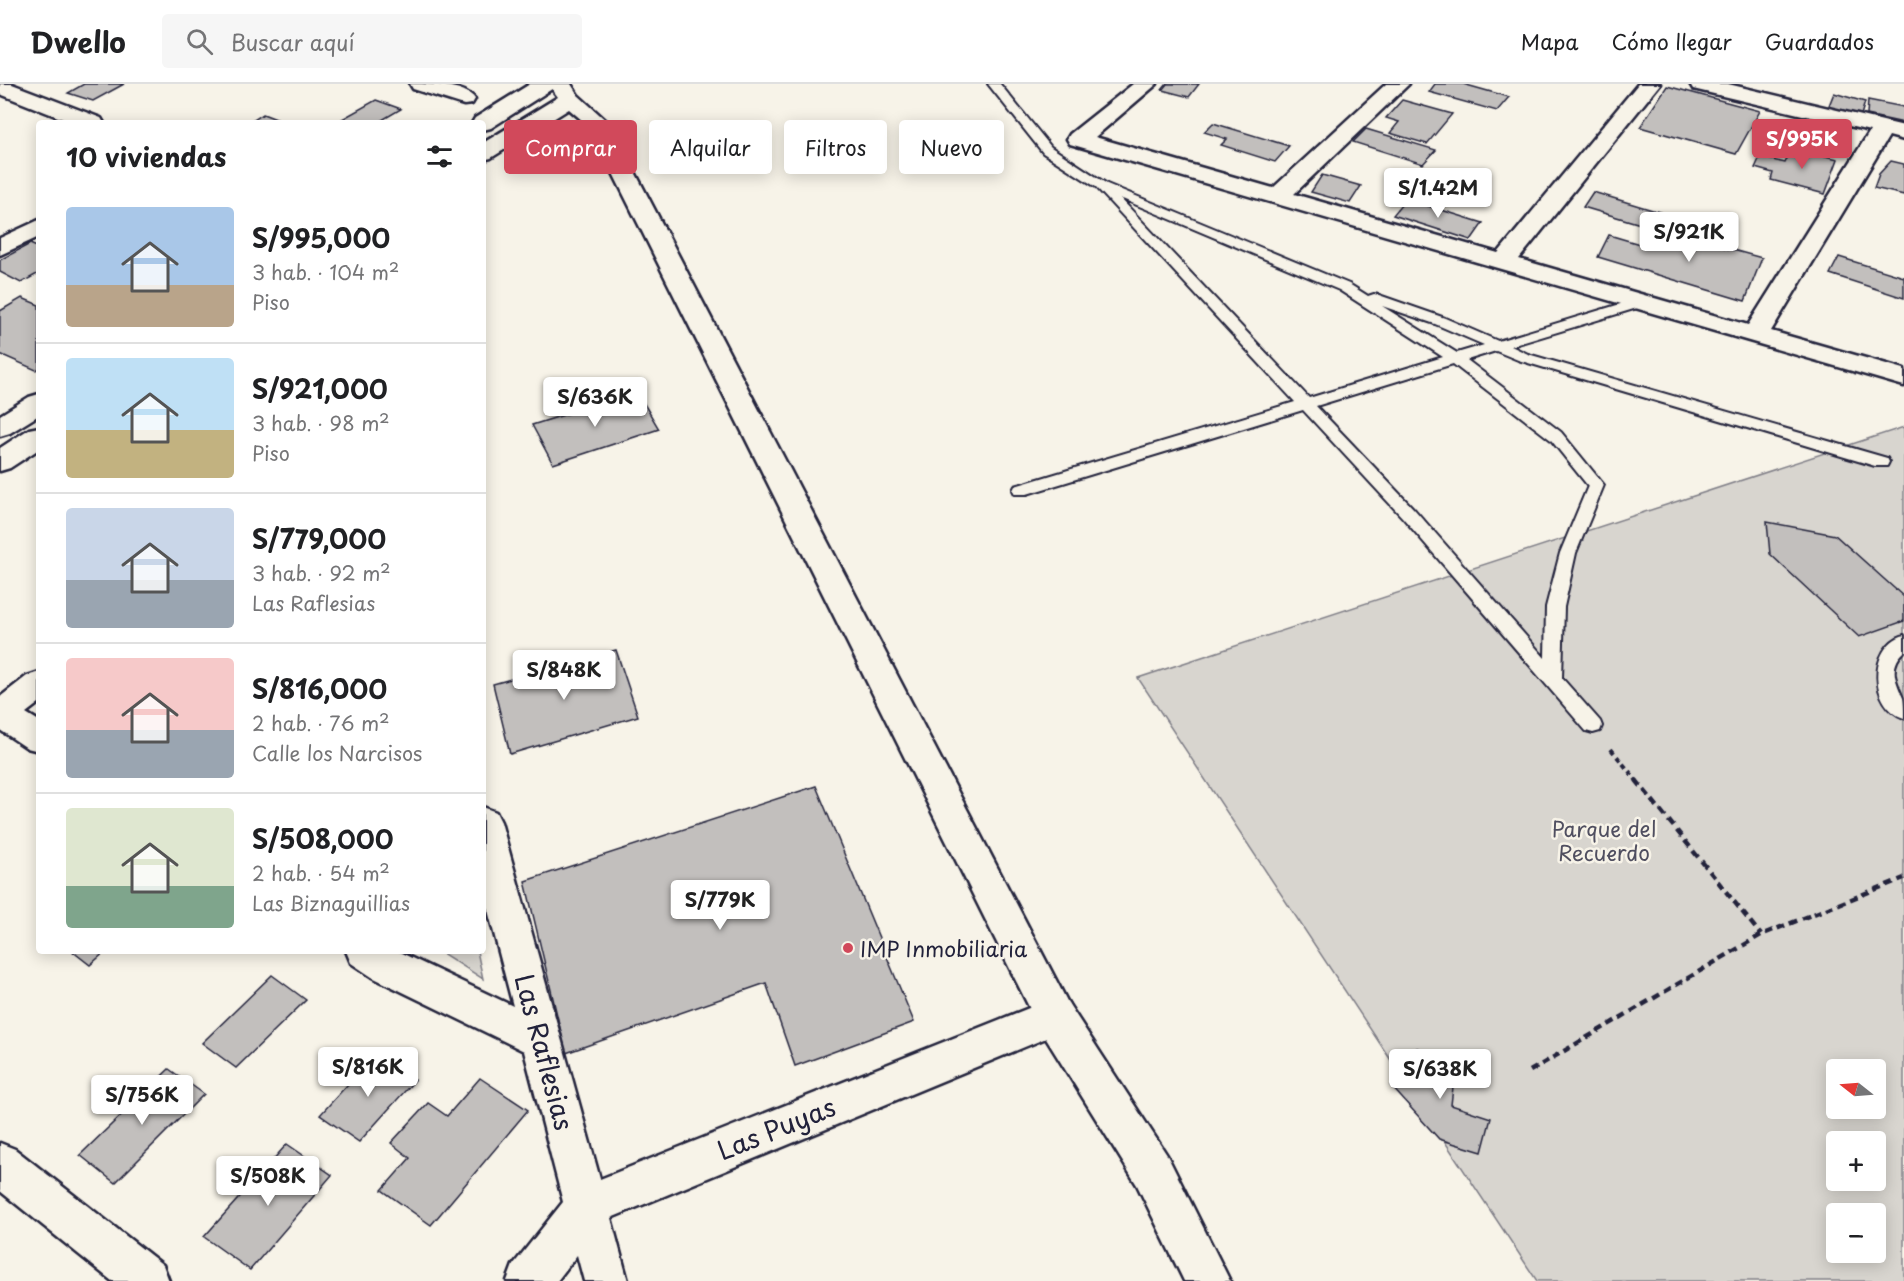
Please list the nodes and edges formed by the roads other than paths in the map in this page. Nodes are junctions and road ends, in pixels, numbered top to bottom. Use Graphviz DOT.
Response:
graph roads {
  1 [pos="421,84"];
  2 [pos="994,84"];
  3 [pos="1146,84"];
  4 [pos="1398,84"];
  5 [pos="1649,84"];
  6 [pos="1701,84"];
  7 [pos="0,87"];
  8 [pos="558,89"];
  9 [pos="465,99"];
  10 [pos="85,120"];
  11 [pos="486,122"];
  12 [pos="1894,130"];
  13 [pos="486,150"];
  14 [pos="1100,184"];
  15 [pos="1277,196"];
  16 [pos="36,227"];
  17 [pos="6,239"];
  18 [pos="1503,262"];
  19 [pos="1344,287"];
  20 [pos="1642,302"];
  21 [pos="1755,335"];
  22 [pos="1497,346"];
  23 [pos="1455,358"];
  24 [pos="1904,378"];
  25 [pos="1306,404"];
  26 [pos="36,405"];
  27 [pos="0,427"];
  28 [pos="36,438"];
  29 [pos="0,461"];
  30 [pos="1881,462"];
  31 [pos="1021,490"];
  32 [pos="1904,642"];
  33 [pos="1554,680"];
  34 [pos="36,687"];
  35 [pos="1904,711"];
  36 [pos="1,714"];
  37 [pos="1593,726"];
  38 [pos="36,736"];
  39 [pos="486,833"];
  40 [pos="370,954"];
  41 [pos="1054,1016"];
  42 [pos="542,1040"];
  43 [pos="0,1164"];
  44 [pos="587,1206"];
  45 [pos="147,1281"];
  46 [pos="529,1281"];
  47 [pos="606,1281"];
  48 [pos="1208,1281"];
  1 -- 9 [label="street"];
  2 -- 14 [label="lane"];
  3 -- 15 [label="street"];
  4 -- 15 [label="street"];
  5 -- 18 [label="street"];
  6 -- 12 [label="street"];
  7 -- 10 [label="street"];
  8 -- 11 [label="street"];
  8 -- 13 [label="street"];
  8 -- 41 [label="street"];
  12 -- 21 [label="street"];
  14 -- 19 [label="lane"];
  14 -- 25 [label="lane"];
  15 -- 18 [label="street"];
  16 -- 17 [label="street"];
  18 -- 20 [label="street"];
  19 -- 22 [label="lane"];
  19 -- 23 [label="lane"];
  20 -- 21 [label="street"];
  20 -- 22 [label="lane"];
  21 -- 24 [label="street"];
  22 -- 23 [label="lane"];
  22 -- 30 [label="lane"];
  23 -- 25 [label="lane"];
  23 -- 33 [label="lane"];
  25 -- 31 [label="lane"];
  25 -- 33 [label="lane"];
  26 -- 27 [label="street"];
  28 -- 29 [label="street"];
  32 -- 35 [label="lane"];
  33 -- 37 [label="lane"];
  34 -- 36 [label="street"];
  36 -- 38 [label="street"];
  39 -- 42 [label="street, Las Raflesias"];
  40 -- 42 [label="street"];
  41 -- 44 [label="street, Las Puyas"];
  41 -- 48 [label="street"];
  42 -- 44 [label="street, Las Raflesias"];
  43 -- 45 [label="street"];
  44 -- 46 [label="street"];
  44 -- 47 [label="street, Las Raflesias"];
}
